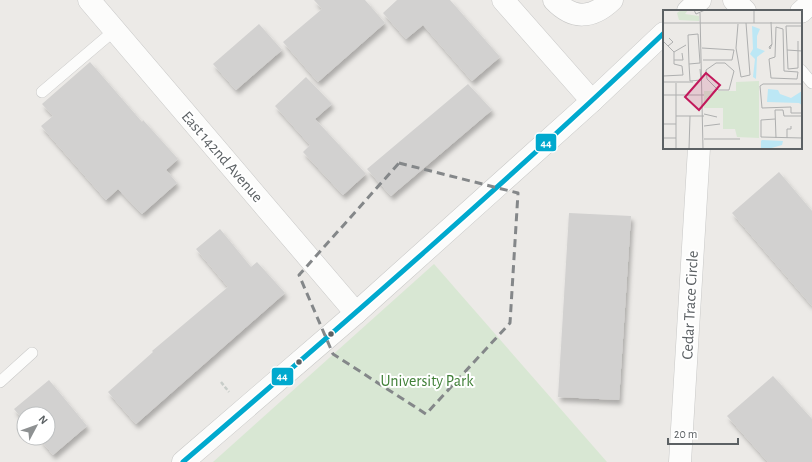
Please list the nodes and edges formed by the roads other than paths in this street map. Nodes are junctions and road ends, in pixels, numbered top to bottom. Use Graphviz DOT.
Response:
graph roads {
  1 [pos="89,0"];
  2 [pos="503,0"];
  3 [pos="554,0"];
  4 [pos="612,0"];
  5 [pos="700,0"];
  6 [pos="734,0"];
  7 [pos="812,2"];
  8 [pos="689,10"];
  9 [pos="744,10"];
  10 [pos="802,11"];
  11 [pos="115,30"];
  12 [pos="663,35"];
  13 [pos="802,71"];
  14 [pos="812,83"];
  15 [pos="42,92"];
  16 [pos="592,100"];
  17 [pos="698,149"];
  18 [pos="356,313"];
  19 [pos="32,353"];
  20 [pos="0,382"];
  21 [pos="184,461"];
  22 [pos="680,462"];
  1 -- 11 [label="street, East 142nd Avenue"];
  2 -- 16 [label="street"];
  3 -- 4 [label="street"];
  5 -- 8 [label="street"];
  6 -- 9 [label="street"];
  7 -- 10 [label="street"];
  11 -- 15 [label="lane"];
  11 -- 18 [label="street, East 142nd Avenue"];
  12 -- 16 [label="street"];
  13 -- 14 [label="lane"];
  16 -- 18 [label="street"];
  17 -- 22 [label="street, Cedar Trace Circle"];
  18 -- 21 [label="street"];
  19 -- 20 [label="lane"];
}
